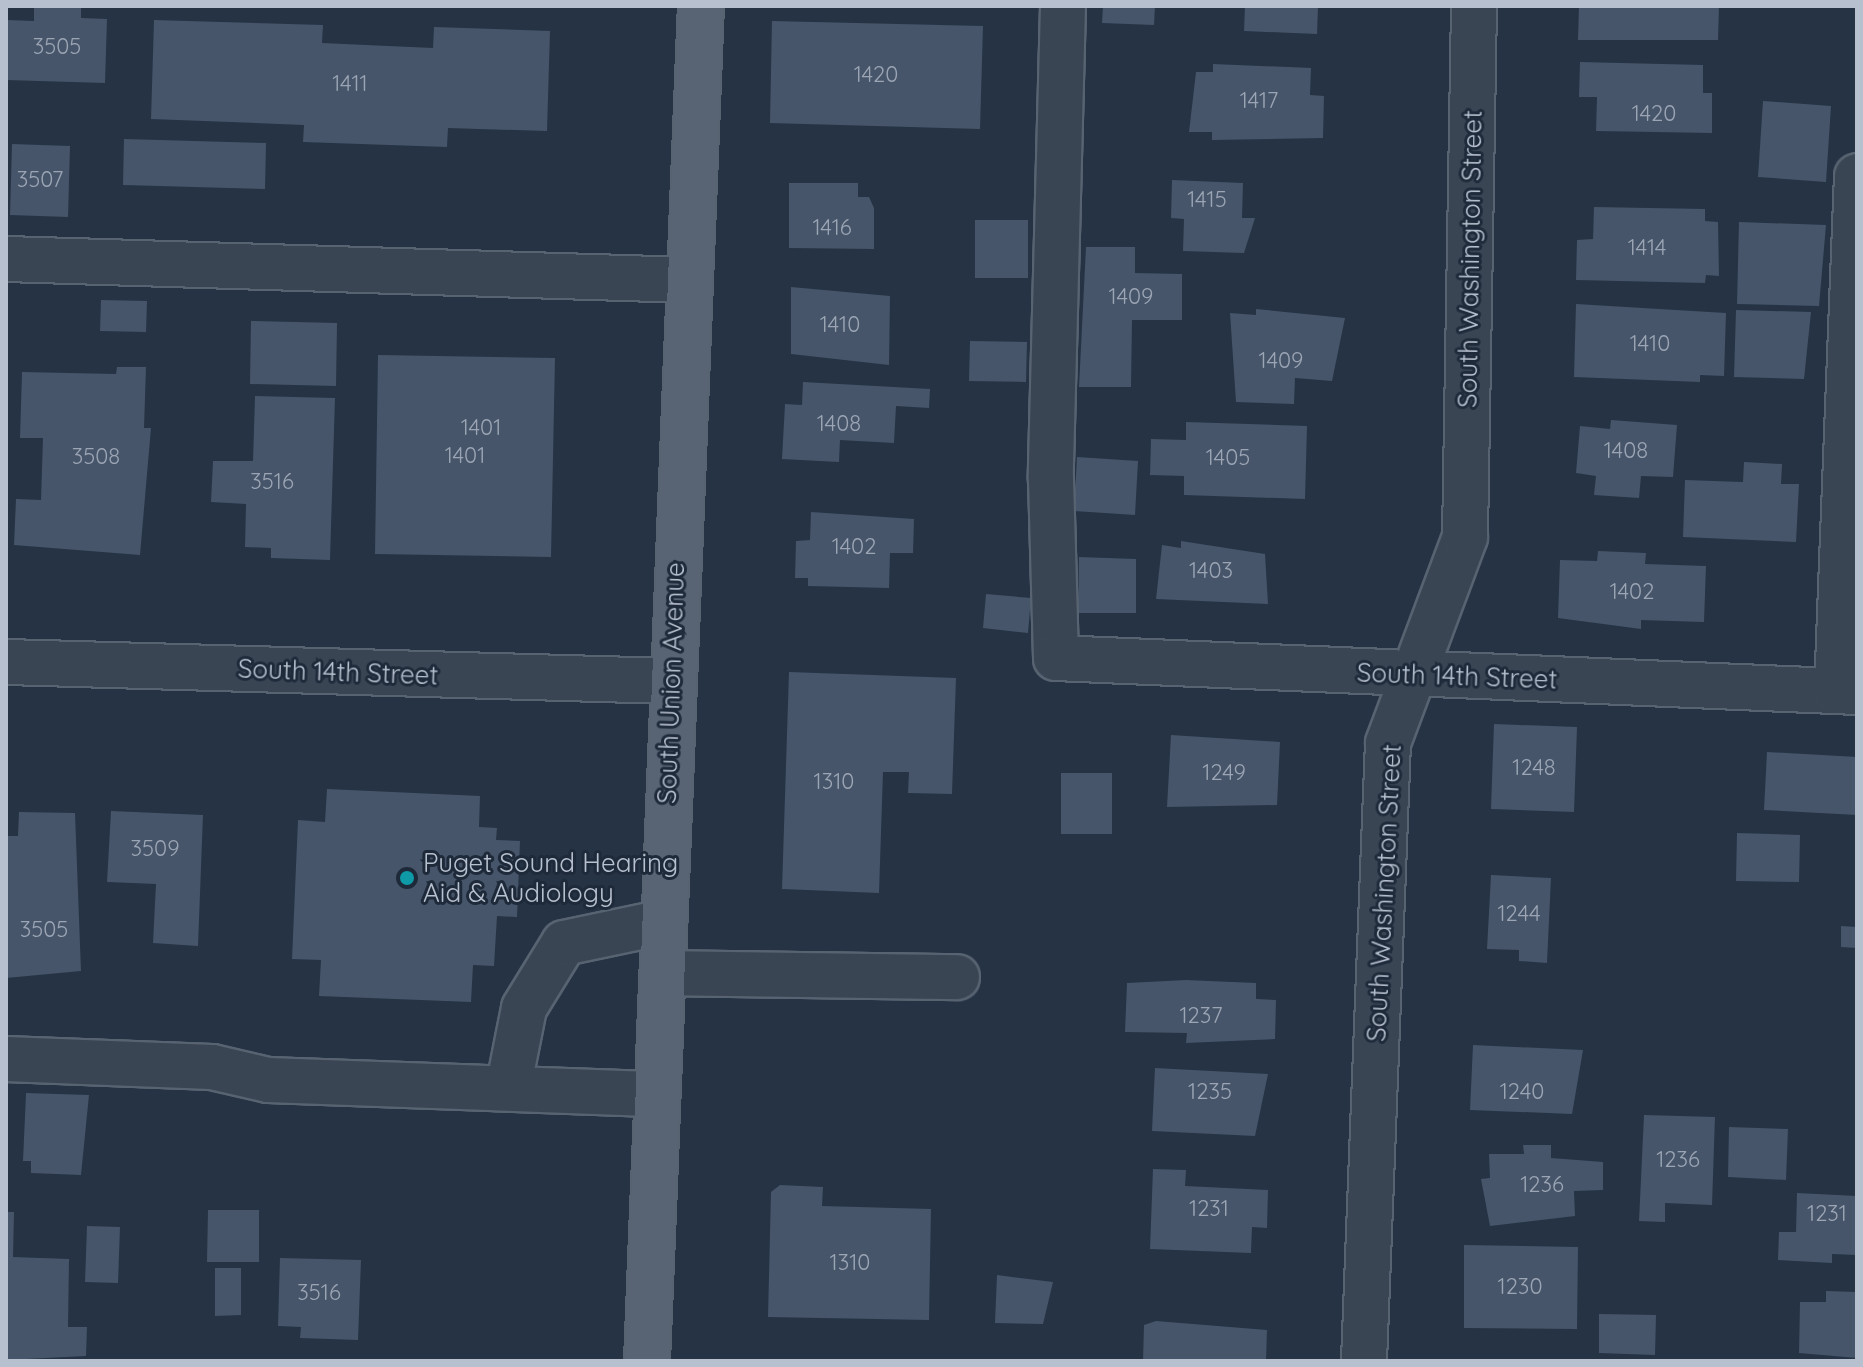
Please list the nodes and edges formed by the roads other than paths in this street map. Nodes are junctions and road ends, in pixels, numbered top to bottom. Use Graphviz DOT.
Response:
graph roads {
  1 [pos="701,6"];
  2 [pos="1063,6"];
  3 [pos="1474,6"];
  4 [pos="1857,176"];
  5 [pos="6,259"];
  6 [pos="689,280"];
  7 [pos="6,662"];
  8 [pos="1412,674"];
  9 [pos="669,681"];
  10 [pos="1847,691"];
  11 [pos="664,922"];
  12 [pos="663,973"];
  13 [pos="957,977"];
  14 [pos="6,1059"];
  15 [pos="509,1084"];
  16 [pos="657,1094"];
  17 [pos="647,1361"];
  18 [pos="1364,1361"];
  1 -- 6 [label="main road, South Union Avenue"];
  2 -- 8 [label="street, South 14th Street"];
  3 -- 8 [label="street, South Washington Street"];
  4 -- 10 [label="street"];
  5 -- 6 [label="street"];
  6 -- 9 [label="main road, South Union Avenue"];
  7 -- 9 [label="street, South 14th Street"];
  8 -- 10 [label="street, South 14th Street"];
  8 -- 18 [label="street, South Washington Street"];
  9 -- 11 [label="main road, South Union Avenue"];
  11 -- 12 [label="main road, South Union Avenue"];
  11 -- 15 [label="street"];
  12 -- 13 [label="street"];
  12 -- 16 [label="main road, South Union Avenue"];
  14 -- 15 [label="street"];
  15 -- 16 [label="street"];
  16 -- 17 [label="main road, South Union Avenue"];
}
